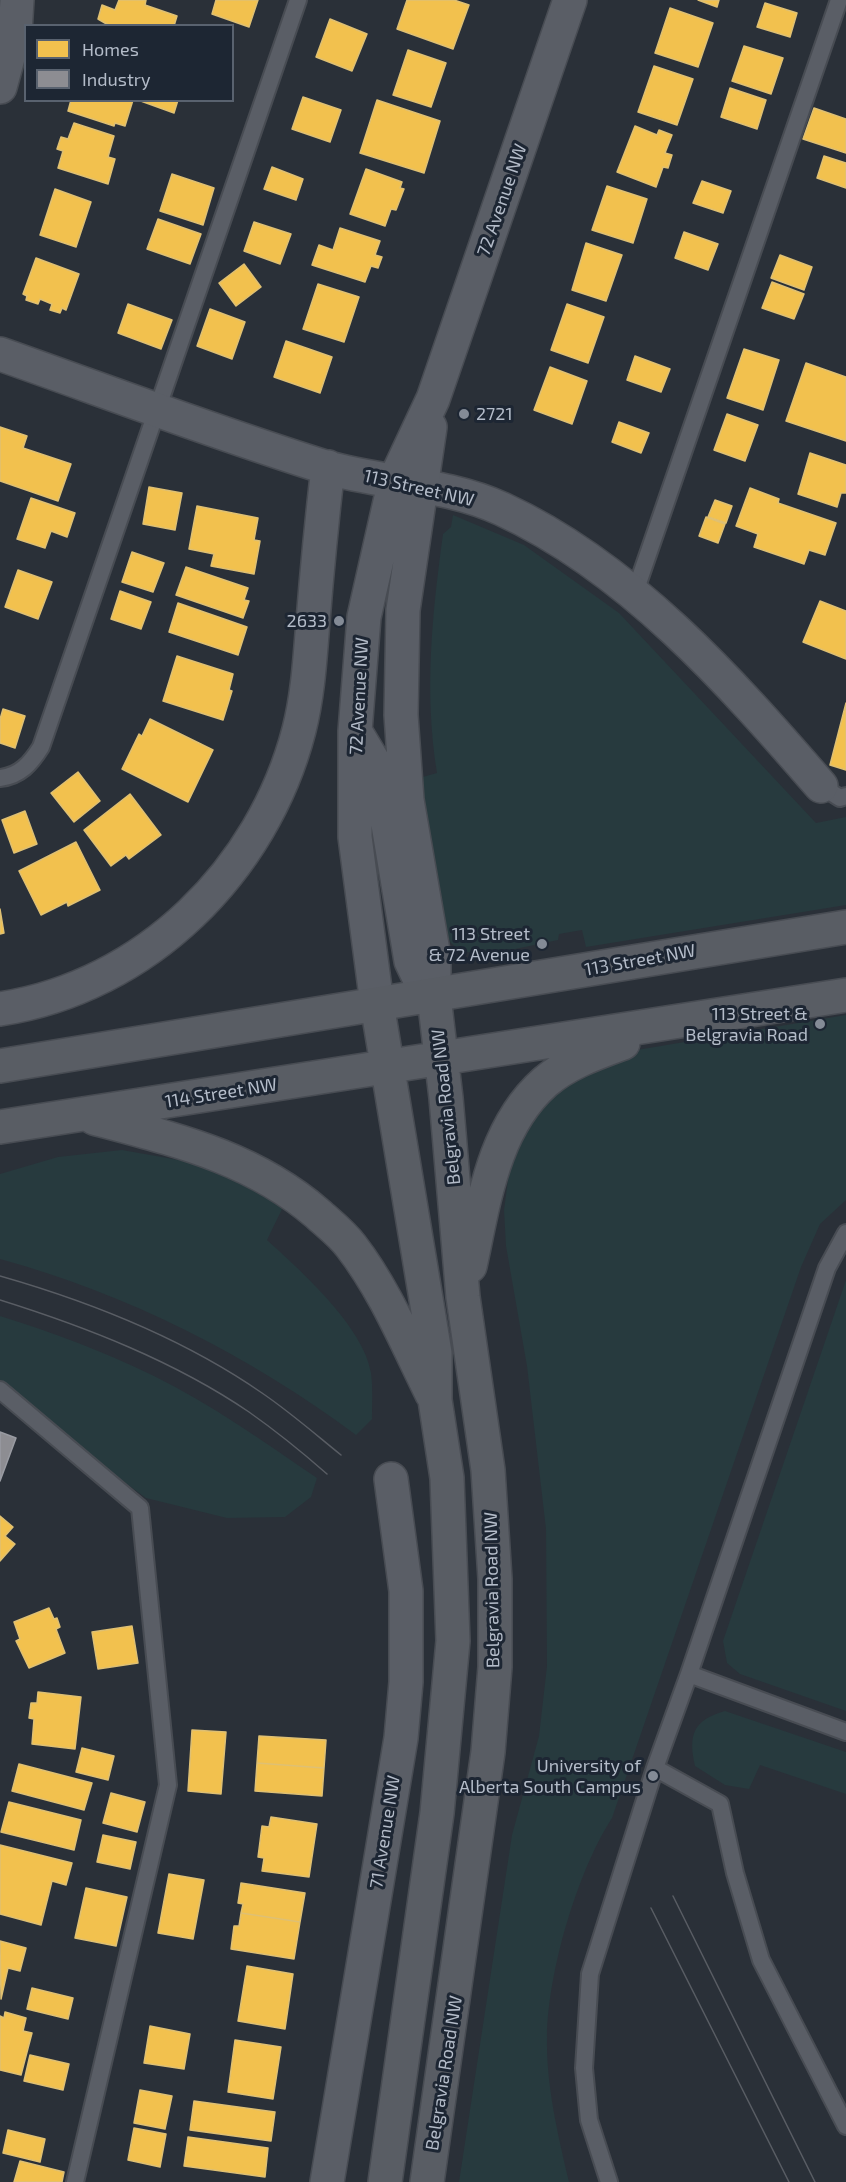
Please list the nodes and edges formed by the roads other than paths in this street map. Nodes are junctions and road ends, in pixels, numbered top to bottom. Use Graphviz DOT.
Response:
graph roads {
  1 [pos="17,0"];
  2 [pos="298,0"];
  3 [pos="570,0"];
  4 [pos="839,0"];
  5 [pos="0,87"];
  6 [pos="0,354"];
  7 [pos="158,409"];
  8 [pos="328,467"];
  9 [pos="409,483"];
  10 [pos="634,595"];
  11 [pos="355,730"];
  12 [pos="0,778"];
  13 [pos="833,791"];
  14 [pos="846,927"];
  15 [pos="846,994"];
  16 [pos="434,997"];
  17 [pos="377,1004"];
  18 [pos="0,1009"];
  19 [pos="685,1021"];
  20 [pos="485,1052"];
  21 [pos="442,1056"];
  22 [pos="0,1066"];
  23 [pos="388,1066"];
  24 [pos="83,1116"];
  25 [pos="0,1127"];
  26 [pos="846,1233"];
  27 [pos="463,1298"];
  28 [pos="0,1390"];
  29 [pos="435,1400"];
  30 [pos="391,1479"];
  31 [pos="689,1674"];
  32 [pos="846,1732"];
  33 [pos="655,1768"];
  34 [pos="846,2126"];
  35 [pos="75,2182"];
  36 [pos="327,2182"];
  37 [pos="385,2182"];
  38 [pos="427,2182"];
  39 [pos="609,2182"];
  1 -- 5 [label="street"];
  2 -- 7 [label="lane"];
  3 -- 9 [label="street, 72 Avenue NW"];
  4 -- 10 [label="lane"];
  6 -- 7 [label="street, 113 Street NW"];
  7 -- 8 [label="street, 113 Street NW"];
  7 -- 12 [label="lane"];
  8 -- 9 [label="street, 113 Street NW"];
  8 -- 18 [label="street"];
  9 -- 10 [label="street, 113 Street NW"];
  9 -- 11 [label="street, 72 Avenue NW"];
  9 -- 16 [label="street, 72 Avenue NW"];
  10 -- 13 [label="street, 113 Street NW"];
  11 -- 16 [label="street"];
  11 -- 17 [label="street, 72 Avenue NW"];
  14 -- 16 [label="main road, 113 Street NW"];
  15 -- 19 [label="main road"];
  16 -- 17 [label="main road"];
  16 -- 20 [label="main road"];
  16 -- 21 [label="main road, Belgravia Road NW"];
  17 -- 22 [label="main road"];
  17 -- 23 [label="main road"];
  19 -- 20 [label="main road"];
  19 -- 27 [label="main road"];
  20 -- 21 [label="main road"];
  21 -- 23 [label="main road, 114 Street NW"];
  21 -- 27 [label="main road, Belgravia Road NW"];
  23 -- 24 [label="main road, 114 Street NW"];
  23 -- 29 [label="main road"];
  24 -- 25 [label="main road, 114 Street NW"];
  24 -- 29 [label="main road"];
  26 -- 31 [label="lane"];
  27 -- 38 [label="main road, Belgravia Road NW"];
  28 -- 35 [label="lane"];
  29 -- 37 [label="main road"];
  30 -- 36 [label="street, 71 Avenue NW"];
  31 -- 32 [label="lane"];
  31 -- 33 [label="lane"];
  33 -- 34 [label="lane"];
  33 -- 39 [label="lane"];
}
